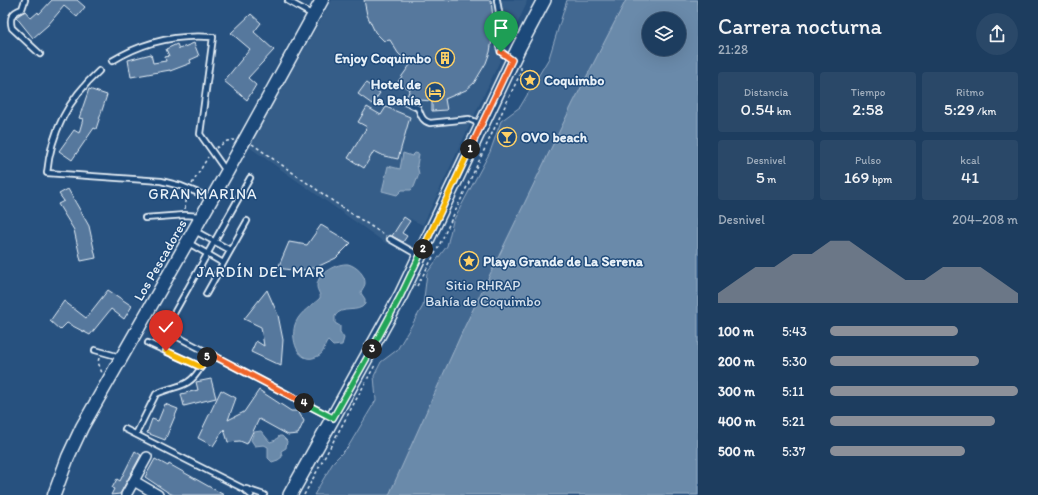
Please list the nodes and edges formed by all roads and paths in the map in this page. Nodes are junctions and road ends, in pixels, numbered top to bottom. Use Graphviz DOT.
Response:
graph roads {
  1 [pos="26,0"];
  2 [pos="322,0"];
  3 [pos="497,0"];
  4 [pos="536,0"];
  5 [pos="544,0"];
  6 [pos="288,1"];
  7 [pos="313,15"];
  8 [pos="519,47"];
  9 [pos="40,54"];
  10 [pos="512,60"];
  11 [pos="112,61"];
  12 [pos="99,71"];
  13 [pos="405,102"];
  14 [pos="482,124"];
  15 [pos="245,139"];
  16 [pos="212,152"];
  17 [pos="227,172"];
  18 [pos="250,178"];
  19 [pos="189,190"];
  20 [pos="212,198"];
  21 [pos="184,215"];
  22 [pos="202,217"];
  23 [pos="145,218"];
  24 [pos="247,220"];
  25 [pos="194,230"];
  26 [pos="390,239"];
  27 [pos="187,242"];
  28 [pos="214,242"];
  29 [pos="230,250"];
  30 [pos="207,254"];
  31 [pos="420,255"];
  32 [pos="223,263"];
  33 [pos="206,294"];
  34 [pos="173,315"];
  35 [pos="157,326"];
  36 [pos="148,343"];
  37 [pos="95,350"];
  38 [pos="209,353"];
  39 [pos="122,357"];
  40 [pos="201,367"];
  41 [pos="333,418"];
  42 [pos="125,429"];
  43 [pos="136,434"];
  44 [pos="147,457"];
  45 [pos="134,481"];
  46 [pos="244,489"];
  47 [pos="54,495"];
  48 [pos="126,495"];
  49 [pos="158,495"];
  50 [pos="251,495"];
  51 [pos="264,495"];
  52 [pos="290,495"];
  1 -- 9 [label="lane"];
  2 -- 7 [label="street, Los Pescadores"];
  3 -- 10 [label="lane"];
  4 -- 8 [label="main road"];
  5 -- 8 [label="main road"];
  6 -- 7 [label="lane"];
  7 -- 15 [label="street, Los Pescadores"];
  8 -- 10 [label="main road"];
  10 -- 14 [label="main road"];
  11 -- 16 [label="lane"];
  12 -- 19 [label="lane"];
  13 -- 14 [label="lane"];
  14 -- 31 [label="main road"];
  15 -- 16 [label="path"];
  15 -- 17 [label="street, Los Pescadores"];
  15 -- 26 [label="path"];
  16 -- 17 [label="lane"];
  16 -- 19 [label="path"];
  17 -- 20 [label="street, Los Pescadores"];
  18 -- 28 [label="lane"];
  19 -- 20 [label="lane"];
  19 -- 21 [label="path"];
  20 -- 22 [label="street, Los Pescadores"];
  21 -- 22 [label="lane"];
  21 -- 23 [label="lane"];
  22 -- 25 [label="street, Los Pescadores"];
  24 -- 29 [label="lane"];
  25 -- 27 [label="street, Los Pescadores"];
  25 -- 28 [label="lane"];
  26 -- 31 [label="lane"];
  27 -- 30 [label="lane"];
  27 -- 39 [label="street, Los Pescadores"];
  28 -- 29 [label="lane"];
  28 -- 30 [label="lane"];
  29 -- 32 [label="lane"];
  30 -- 32 [label="lane"];
  30 -- 34 [label="lane"];
  31 -- 41 [label="main road"];
  32 -- 33 [label="lane"];
  35 -- 38 [label="lane"];
  36 -- 40 [label="lane"];
  37 -- 39 [label="lane"];
  38 -- 40 [label="lane"];
  38 -- 41 [label="lane"];
  39 -- 47 [label="street, Los Pescadores"];
  40 -- 43 [label="lane"];
  41 -- 52 [label="main road"];
  42 -- 43 [label="lane"];
  43 -- 46 [label="lane"];
  44 -- 45 [label="street"];
  45 -- 48 [label="street"];
  45 -- 49 [label="street"];
  46 -- 50 [label="lane"];
  46 -- 51 [label="lane"];
}
